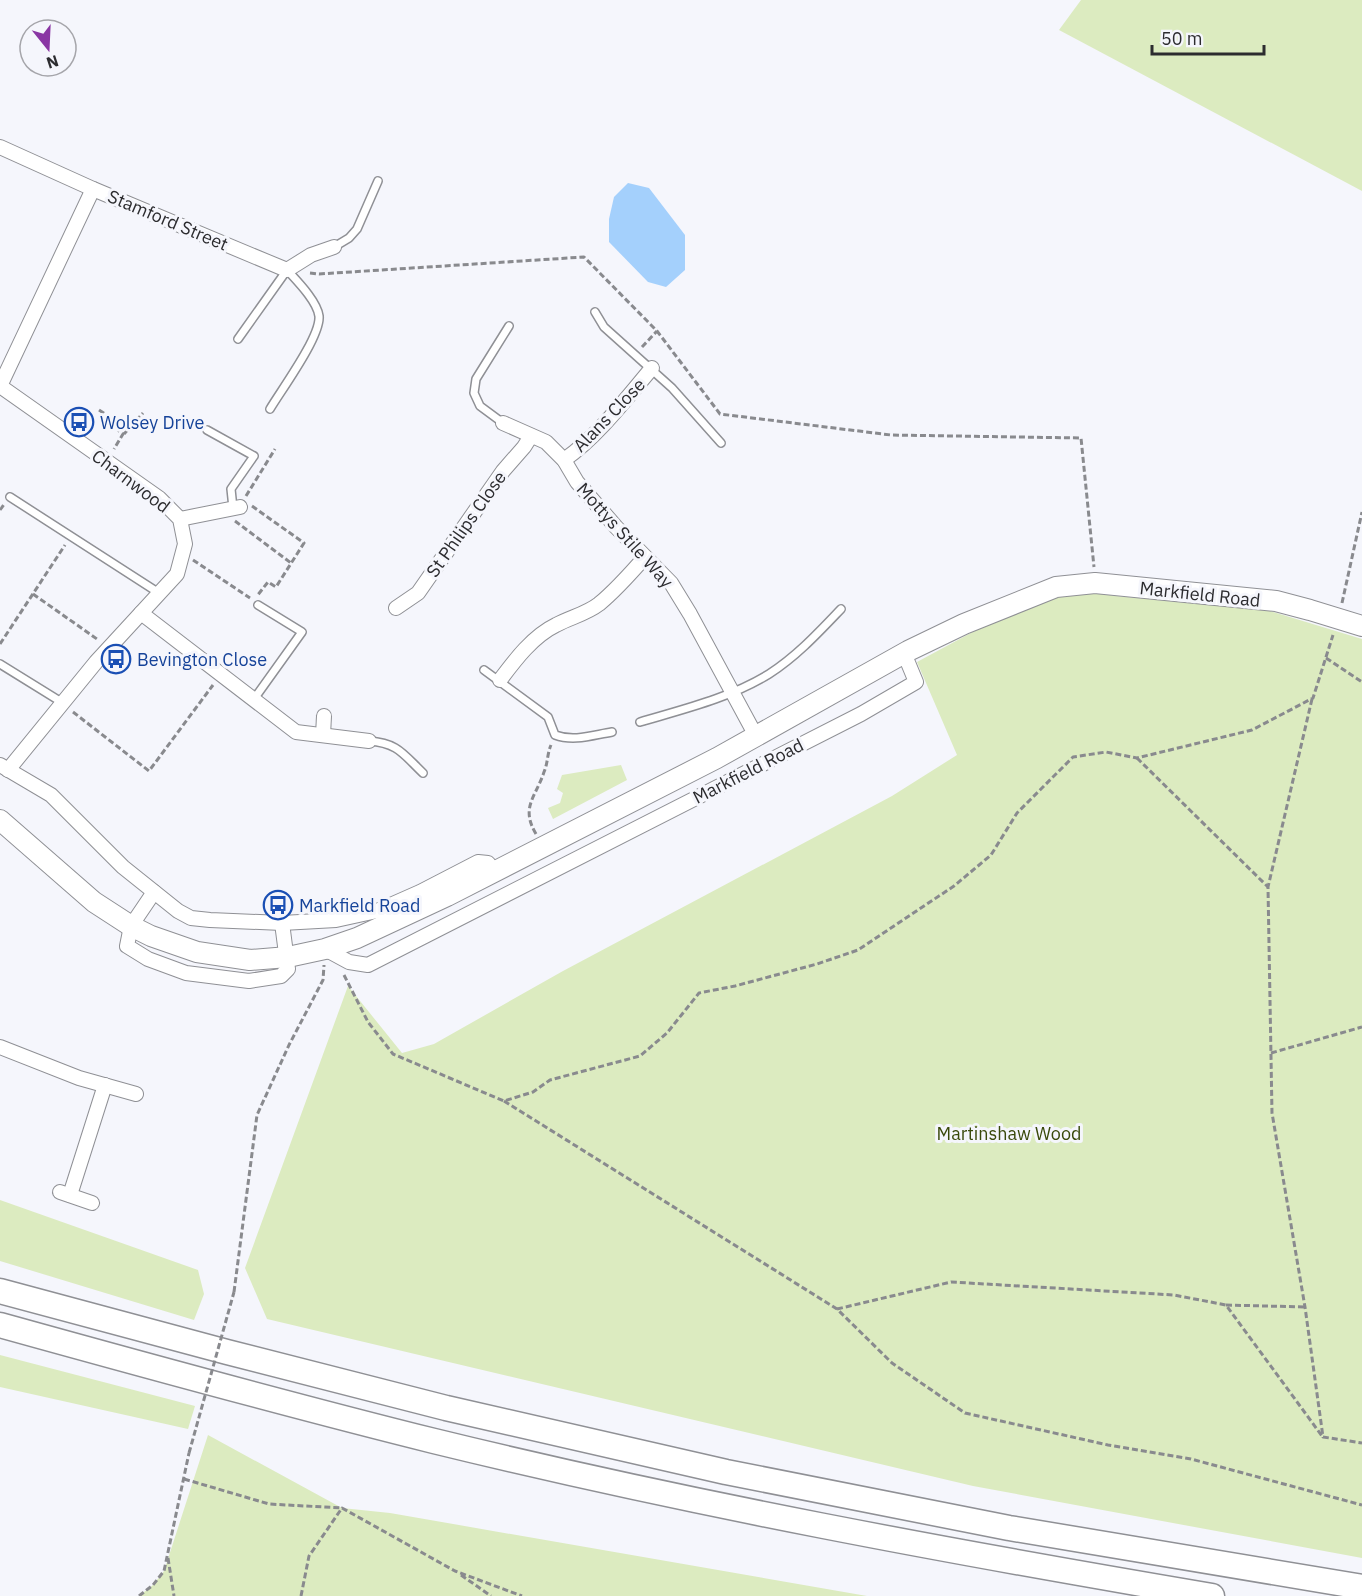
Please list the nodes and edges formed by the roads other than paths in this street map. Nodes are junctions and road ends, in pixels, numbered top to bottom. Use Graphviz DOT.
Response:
graph roads {
  1 [pos="0,147"];
  2 [pos="378,181"];
  3 [pos="93,189"];
  4 [pos="334,247"];
  5 [pos="287,270"];
  6 [pos="595,312"];
  7 [pos="509,326"];
  8 [pos="238,339"];
  9 [pos="652,368"];
  10 [pos="0,386"];
  11 [pos="270,409"];
  12 [pos="503,423"];
  13 [pos="207,430"];
  14 [pos="531,435"];
  15 [pos="721,443"];
  16 [pos="564,460"];
  17 [pos="10,497"];
  18 [pos="231,509"];
  19 [pos="180,519"];
  20 [pos="645,557"];
  21 [pos="160,594"];
  22 [pos="258,605"];
  23 [pos="396,608"];
  24 [pos="841,609"];
  25 [pos="141,613"];
  26 [pos="1362,626"];
  27 [pos="904,653"];
  28 [pos="0,664"];
  29 [pos="484,670"];
  30 [pos="500,680"];
  31 [pos="732,692"];
  32 [pos="254,699"];
  33 [pos="63,703"];
  34 [pos="324,716"];
  35 [pos="640,722"];
  36 [pos="612,732"];
  37 [pos="323,735"];
  38 [pos="756,736"];
  39 [pos="369,741"];
  40 [pos="4,767"];
  41 [pos="423,773"];
  42 [pos="0,820"];
  43 [pos="494,871"];
  44 [pos="154,892"];
  45 [pos="282,923"];
  46 [pos="131,926"];
  47 [pos="325,949"];
  48 [pos="288,957"];
  49 [pos="0,1047"];
  50 [pos="105,1085"];
  51 [pos="136,1094"];
  52 [pos="92,1203"];
  53 [pos="0,1291"];
  54 [pos="0,1325"];
  55 [pos="1362,1587"];
  56 [pos="1212,1596"];
  1 -- 3 [label="street, Stamford Street"];
  2 -- 4 [label="lane"];
  3 -- 5 [label="street, Stamford Street"];
  3 -- 10 [label="street"];
  4 -- 5 [label="street"];
  5 -- 8 [label="lane"];
  5 -- 11 [label="lane"];
  6 -- 9 [label="lane"];
  7 -- 12 [label="lane"];
  9 -- 15 [label="lane"];
  9 -- 16 [label="street, Alans Close"];
  10 -- 19 [label="street, Charnwood"];
  12 -- 14 [label="street, Mottys Stile Way"];
  13 -- 18 [label="lane"];
  14 -- 16 [label="street, Mottys Stile Way"];
  14 -- 23 [label="street, St Philips Close"];
  16 -- 20 [label="street, Mottys Stile Way"];
  17 -- 21 [label="lane"];
  18 -- 19 [label="street"];
  19 -- 21 [label="street, Charnwood"];
  20 -- 30 [label="street"];
  20 -- 31 [label="street, Mottys Stile Way"];
  21 -- 25 [label="street, Charnwood"];
  22 -- 32 [label="lane"];
  24 -- 31 [label="lane"];
  25 -- 32 [label="street"];
  25 -- 33 [label="street, Charnwood"];
  26 -- 27 [label="street, Markfield Road"];
  27 -- 38 [label="street, Markfield Road"];
  27 -- 47 [label="street, Markfield Road"];
  28 -- 33 [label="lane"];
  29 -- 30 [label="lane"];
  30 -- 36 [label="lane"];
  31 -- 35 [label="lane"];
  31 -- 38 [label="street, Mottys Stile Way"];
  32 -- 37 [label="street"];
  33 -- 40 [label="street, Charnwood"];
  34 -- 37 [label="street"];
  37 -- 39 [label="street"];
  38 -- 43 [label="street, Markfield Road"];
  39 -- 41 [label="lane"];
  40 -- 44 [label="street"];
  42 -- 46 [label="street, Markfield Road"];
  43 -- 45 [label="street"];
  43 -- 47 [label="street, Markfield Road"];
  44 -- 45 [label="street"];
  44 -- 46 [label="street"];
  45 -- 48 [label="street"];
  46 -- 48 [label="street, Markfield Road"];
  47 -- 48 [label="street, Markfield Road"];
  49 -- 50 [label="street"];
  50 -- 51 [label="street"];
  50 -- 52 [label="street"];
  53 -- 55 [label="highway"];
  54 -- 56 [label="highway"];
}
